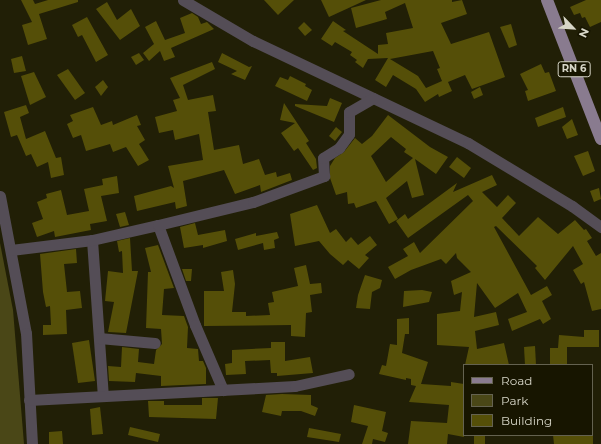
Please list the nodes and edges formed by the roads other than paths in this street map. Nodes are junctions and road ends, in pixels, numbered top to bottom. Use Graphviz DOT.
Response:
graph roads {
  1 [pos="183,0"];
  2 [pos="547,0"];
  3 [pos="373,98"];
  4 [pos="601,139"];
  5 [pos="0,196"];
  6 [pos="158,225"];
  7 [pos="601,227"];
  8 [pos="92,240"];
  9 [pos="11,250"];
  10 [pos="99,338"];
  11 [pos="155,343"];
  12 [pos="349,374"];
  13 [pos="223,390"];
  14 [pos="103,396"];
  15 [pos="29,400"];
  16 [pos="32,444"];
  1 -- 3 [label="street"];
  2 -- 4 [label="main road, RN 6"];
  3 -- 6 [label="street"];
  3 -- 7 [label="street"];
  5 -- 9 [label="street"];
  6 -- 8 [label="street"];
  6 -- 13 [label="street"];
  8 -- 9 [label="street"];
  8 -- 10 [label="street"];
  9 -- 15 [label="street"];
  10 -- 11 [label="street"];
  10 -- 14 [label="street"];
  12 -- 13 [label="street"];
  13 -- 14 [label="street"];
  14 -- 15 [label="street"];
  15 -- 16 [label="street"];
}
